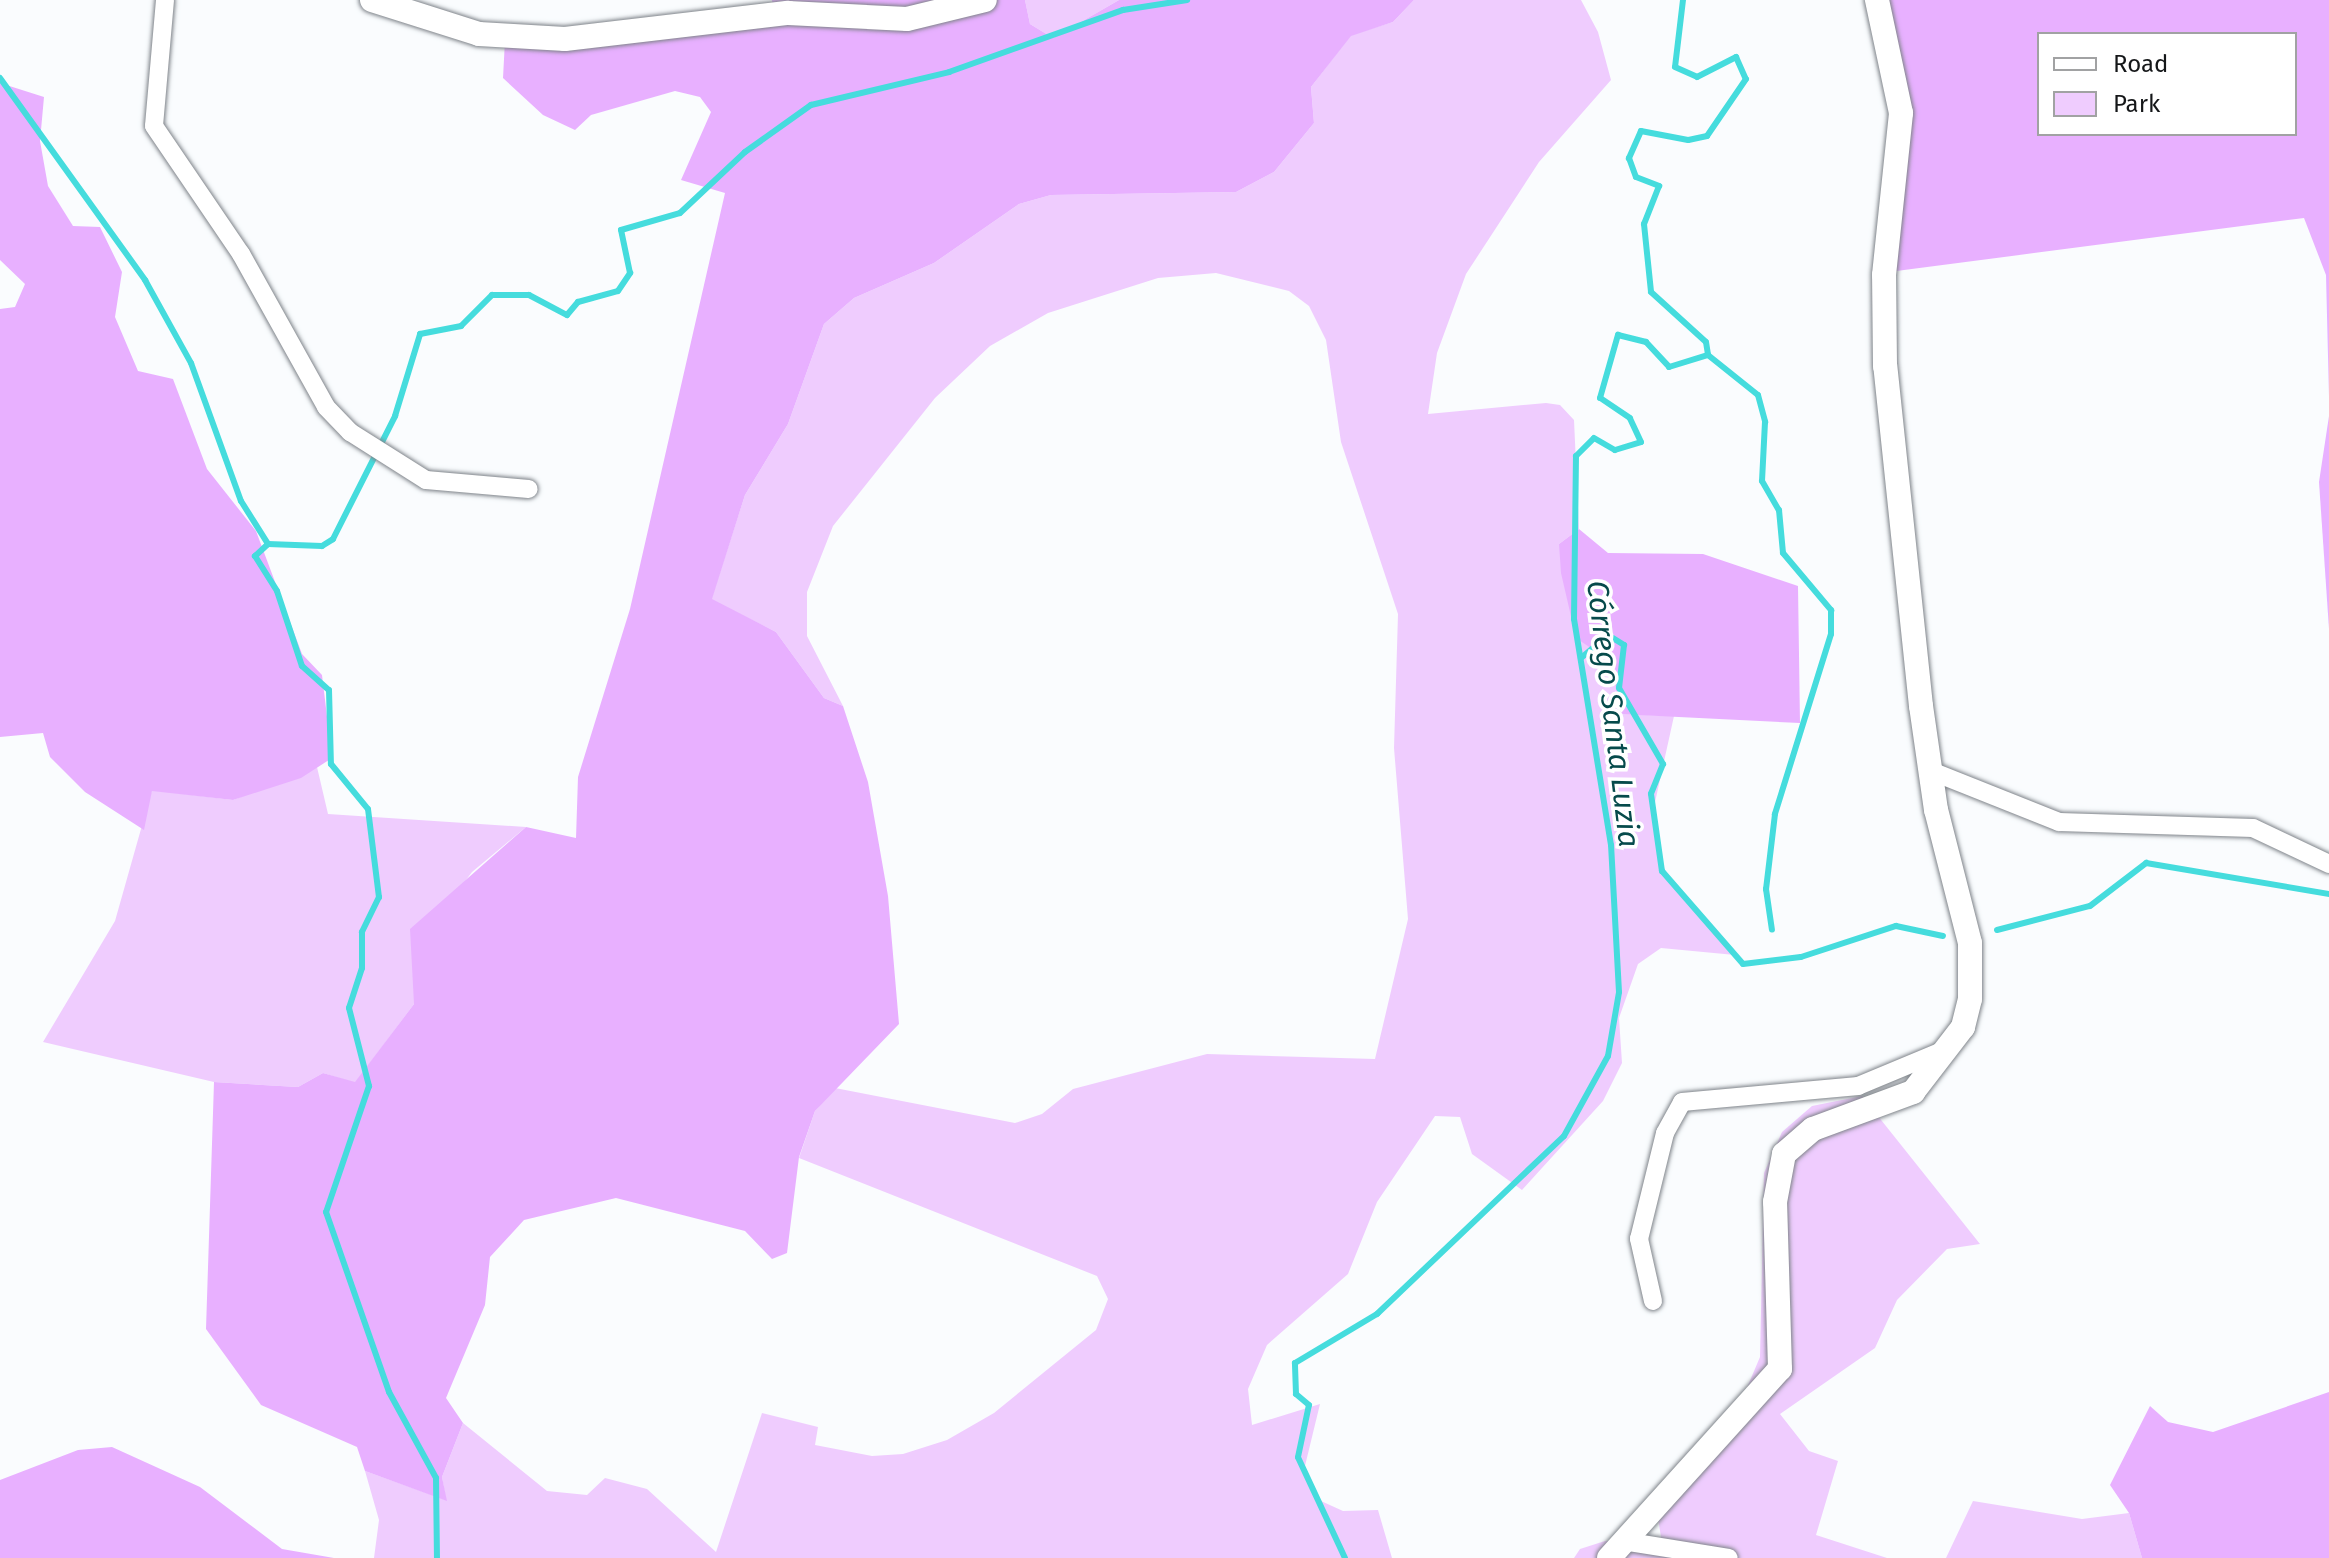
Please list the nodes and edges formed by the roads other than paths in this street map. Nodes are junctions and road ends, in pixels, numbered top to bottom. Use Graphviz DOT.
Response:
graph roads {
  1 [pos="165,0"];
  2 [pos="372,0"];
  3 [pos="985,0"];
  4 [pos="1877,0"];
  5 [pos="529,489"];
  6 [pos="1931,771"];
  7 [pos="2329,864"];
  8 [pos="1949,1049"];
  9 [pos="1653,1301"];
  10 [pos="1616,1549"];
  11 [pos="1729,1558"];
  1 -- 5 [label="street"];
  2 -- 3 [label="street"];
  4 -- 6 [label="street"];
  6 -- 7 [label="street"];
  6 -- 8 [label="street"];
  8 -- 9 [label="street"];
  8 -- 10 [label="street"];
  10 -- 11 [label="street"];
}
